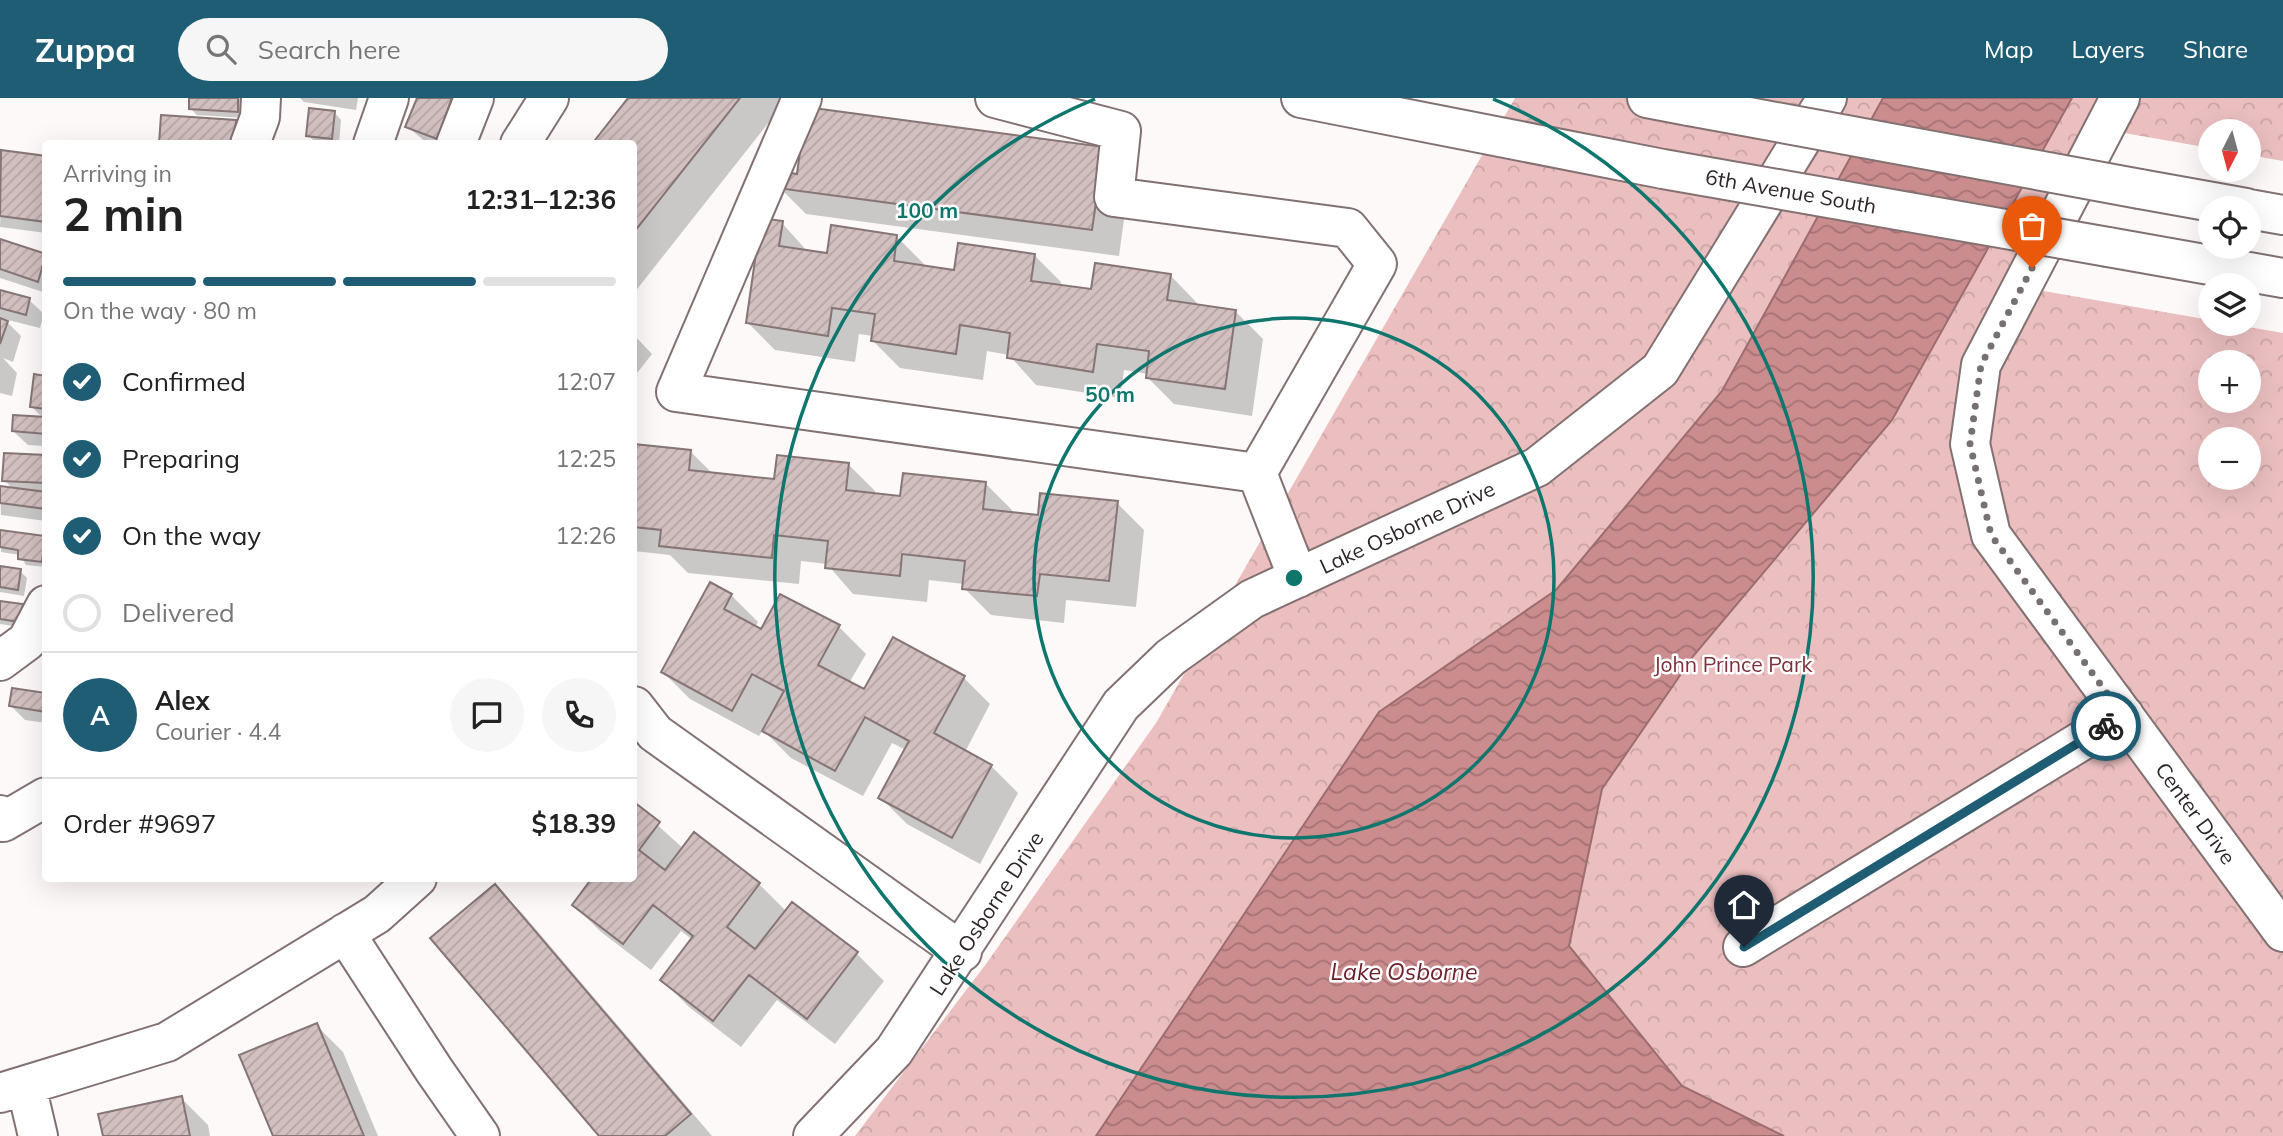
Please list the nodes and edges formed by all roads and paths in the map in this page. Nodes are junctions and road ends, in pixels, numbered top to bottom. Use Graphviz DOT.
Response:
graph roads {
  1 [pos="261,98"];
  2 [pos="389,98"];
  3 [pos="474,98"];
  4 [pos="550,98"];
  5 [pos="802,98"];
  6 [pos="995,98"];
  7 [pos="1301,98"];
  8 [pos="1647,98"];
  9 [pos="1827,98"];
  10 [pos="2120,98"];
  11 [pos="251,140"];
  12 [pos="374,140"];
  13 [pos="458,140"];
  14 [pos="523,140"];
  15 [pos="2198,200"];
  16 [pos="2261,211"];
  17 [pos="2283,215"];
  18 [pos="2283,278"];
  19 [pos="1257,473"];
  20 [pos="1298,578"];
  21 [pos="42,613"];
  22 [pos="0,661"];
  23 [pos="637,710"];
  24 [pos="2123,715"];
  25 [pos="42,799"];
  26 [pos="1,821"];
  27 [pos="413,882"];
  28 [pos="2283,932"];
  29 [pos="345,933"];
  30 [pos="1744,947"];
  31 [pos="962,952"];
  32 [pos="13,1089"];
  33 [pos="38,1136"];
  34 [pos="480,1136"];
  35 [pos="813,1136"];
  1 -- 11 [label="street"];
  2 -- 12 [label="street"];
  3 -- 13 [label="street"];
  4 -- 14 [label="street"];
  5 -- 19 [label="street"];
  6 -- 19 [label="street"];
  7 -- 18 [label="street, 6th Avenue South, bridge"];
  8 -- 15 [label="street, bridge"];
  9 -- 20 [label="street, Lake Osborne Drive"];
  10 -- 24 [label="street, Center Drive"];
  16 -- 17 [label="street"];
  19 -- 20 [label="street"];
  20 -- 31 [label="street, Lake Osborne Drive"];
  21 -- 22 [label="street"];
  23 -- 31 [label="street"];
  24 -- 28 [label="street, Center Drive"];
  24 -- 30 [label="street"];
  25 -- 26 [label="street"];
  27 -- 29 [label="street"];
  29 -- 32 [label="street"];
  29 -- 34 [label="street"];
  31 -- 35 [label="street, Lake Osborne Drive"];
  32 -- 33 [label="street"];
}
